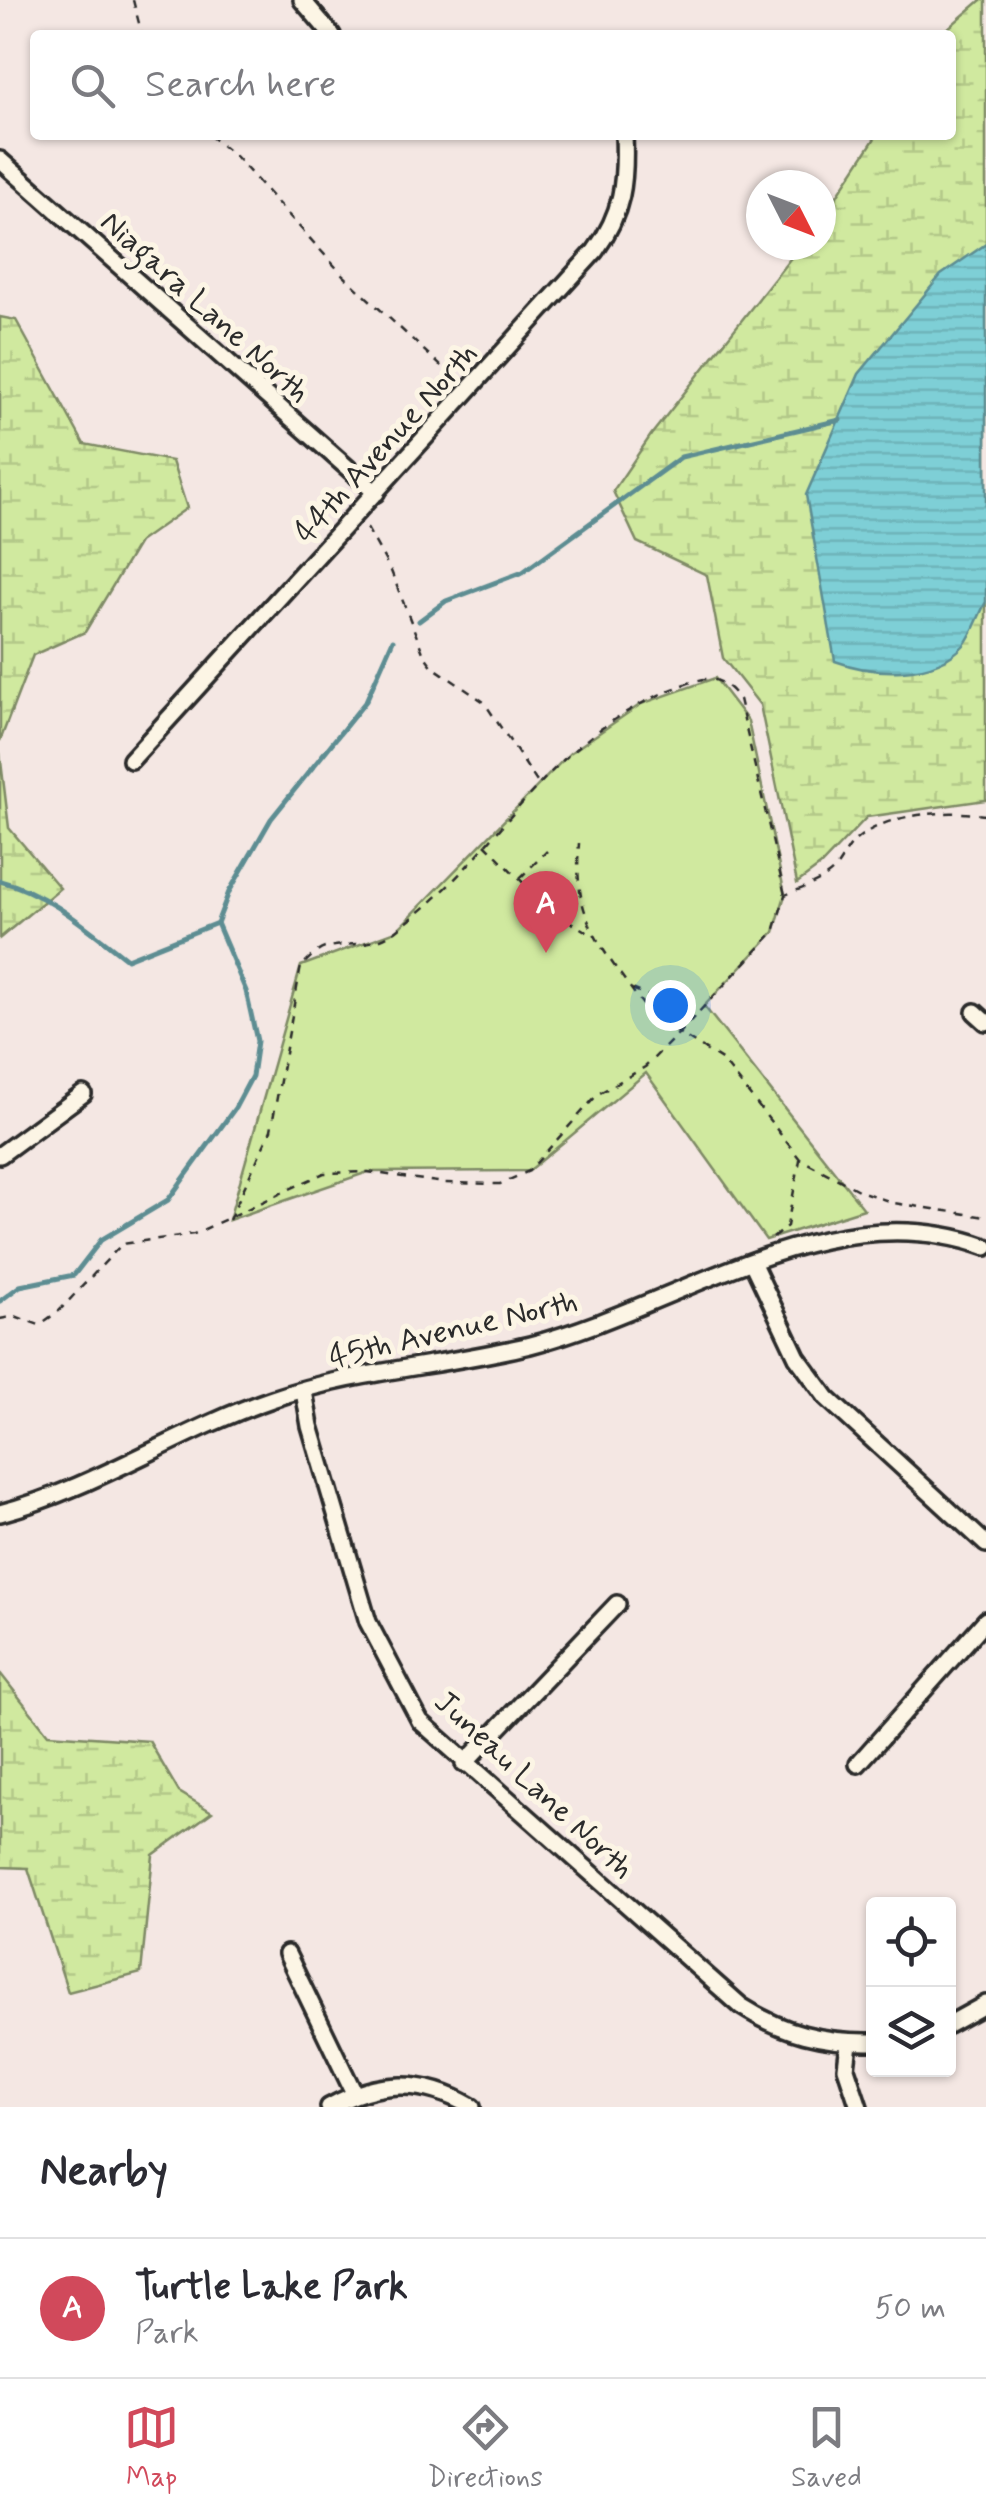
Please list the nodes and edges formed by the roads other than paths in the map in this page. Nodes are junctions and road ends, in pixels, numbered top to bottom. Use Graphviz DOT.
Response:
graph roads {
  1 [pos="302,0"];
  2 [pos="328,30"];
  3 [pos="624,140"];
  4 [pos="0,160"];
  5 [pos="376,493"];
  6 [pos="131,760"];
  7 [pos="83,1094"];
  8 [pos="0,1155"];
  9 [pos="986,1247"];
  10 [pos="752,1262"];
  11 [pos="304,1391"];
  12 [pos="0,1513"];
  13 [pos="986,1544"];
  14 [pos="617,1604"];
  15 [pos="986,1620"];
  16 [pos="464,1764"];
  17 [pos="858,1764"];
  18 [pos="287,1954"];
  19 [pos="986,2004"];
  20 [pos="956,2020"];
  21 [pos="850,2042"];
  22 [pos="866,2042"];
  23 [pos="354,2093"];
  24 [pos="328,2107"];
  25 [pos="472,2107"];
  26 [pos="859,2107"];
  1 -- 2 [label="street"];
  3 -- 5 [label="street, 44th Avenue North"];
  4 -- 5 [label="street, Niagara Lane North"];
  5 -- 6 [label="street, 44th Avenue North"];
  7 -- 8 [label="street"];
  9 -- 10 [label="street, 45th Avenue North"];
  10 -- 11 [label="street, 45th Avenue North"];
  10 -- 13 [label="street"];
  11 -- 12 [label="street, 45th Avenue North"];
  11 -- 16 [label="street, Juneau Lane North"];
  14 -- 16 [label="street"];
  15 -- 17 [label="street"];
  16 -- 21 [label="street, Juneau Lane North"];
  18 -- 23 [label="street"];
  19 -- 20 [label="street"];
  21 -- 22 [label="street, Juneau Lane North"];
  21 -- 26 [label="street"];
  23 -- 24 [label="street"];
  23 -- 25 [label="street"];
}
